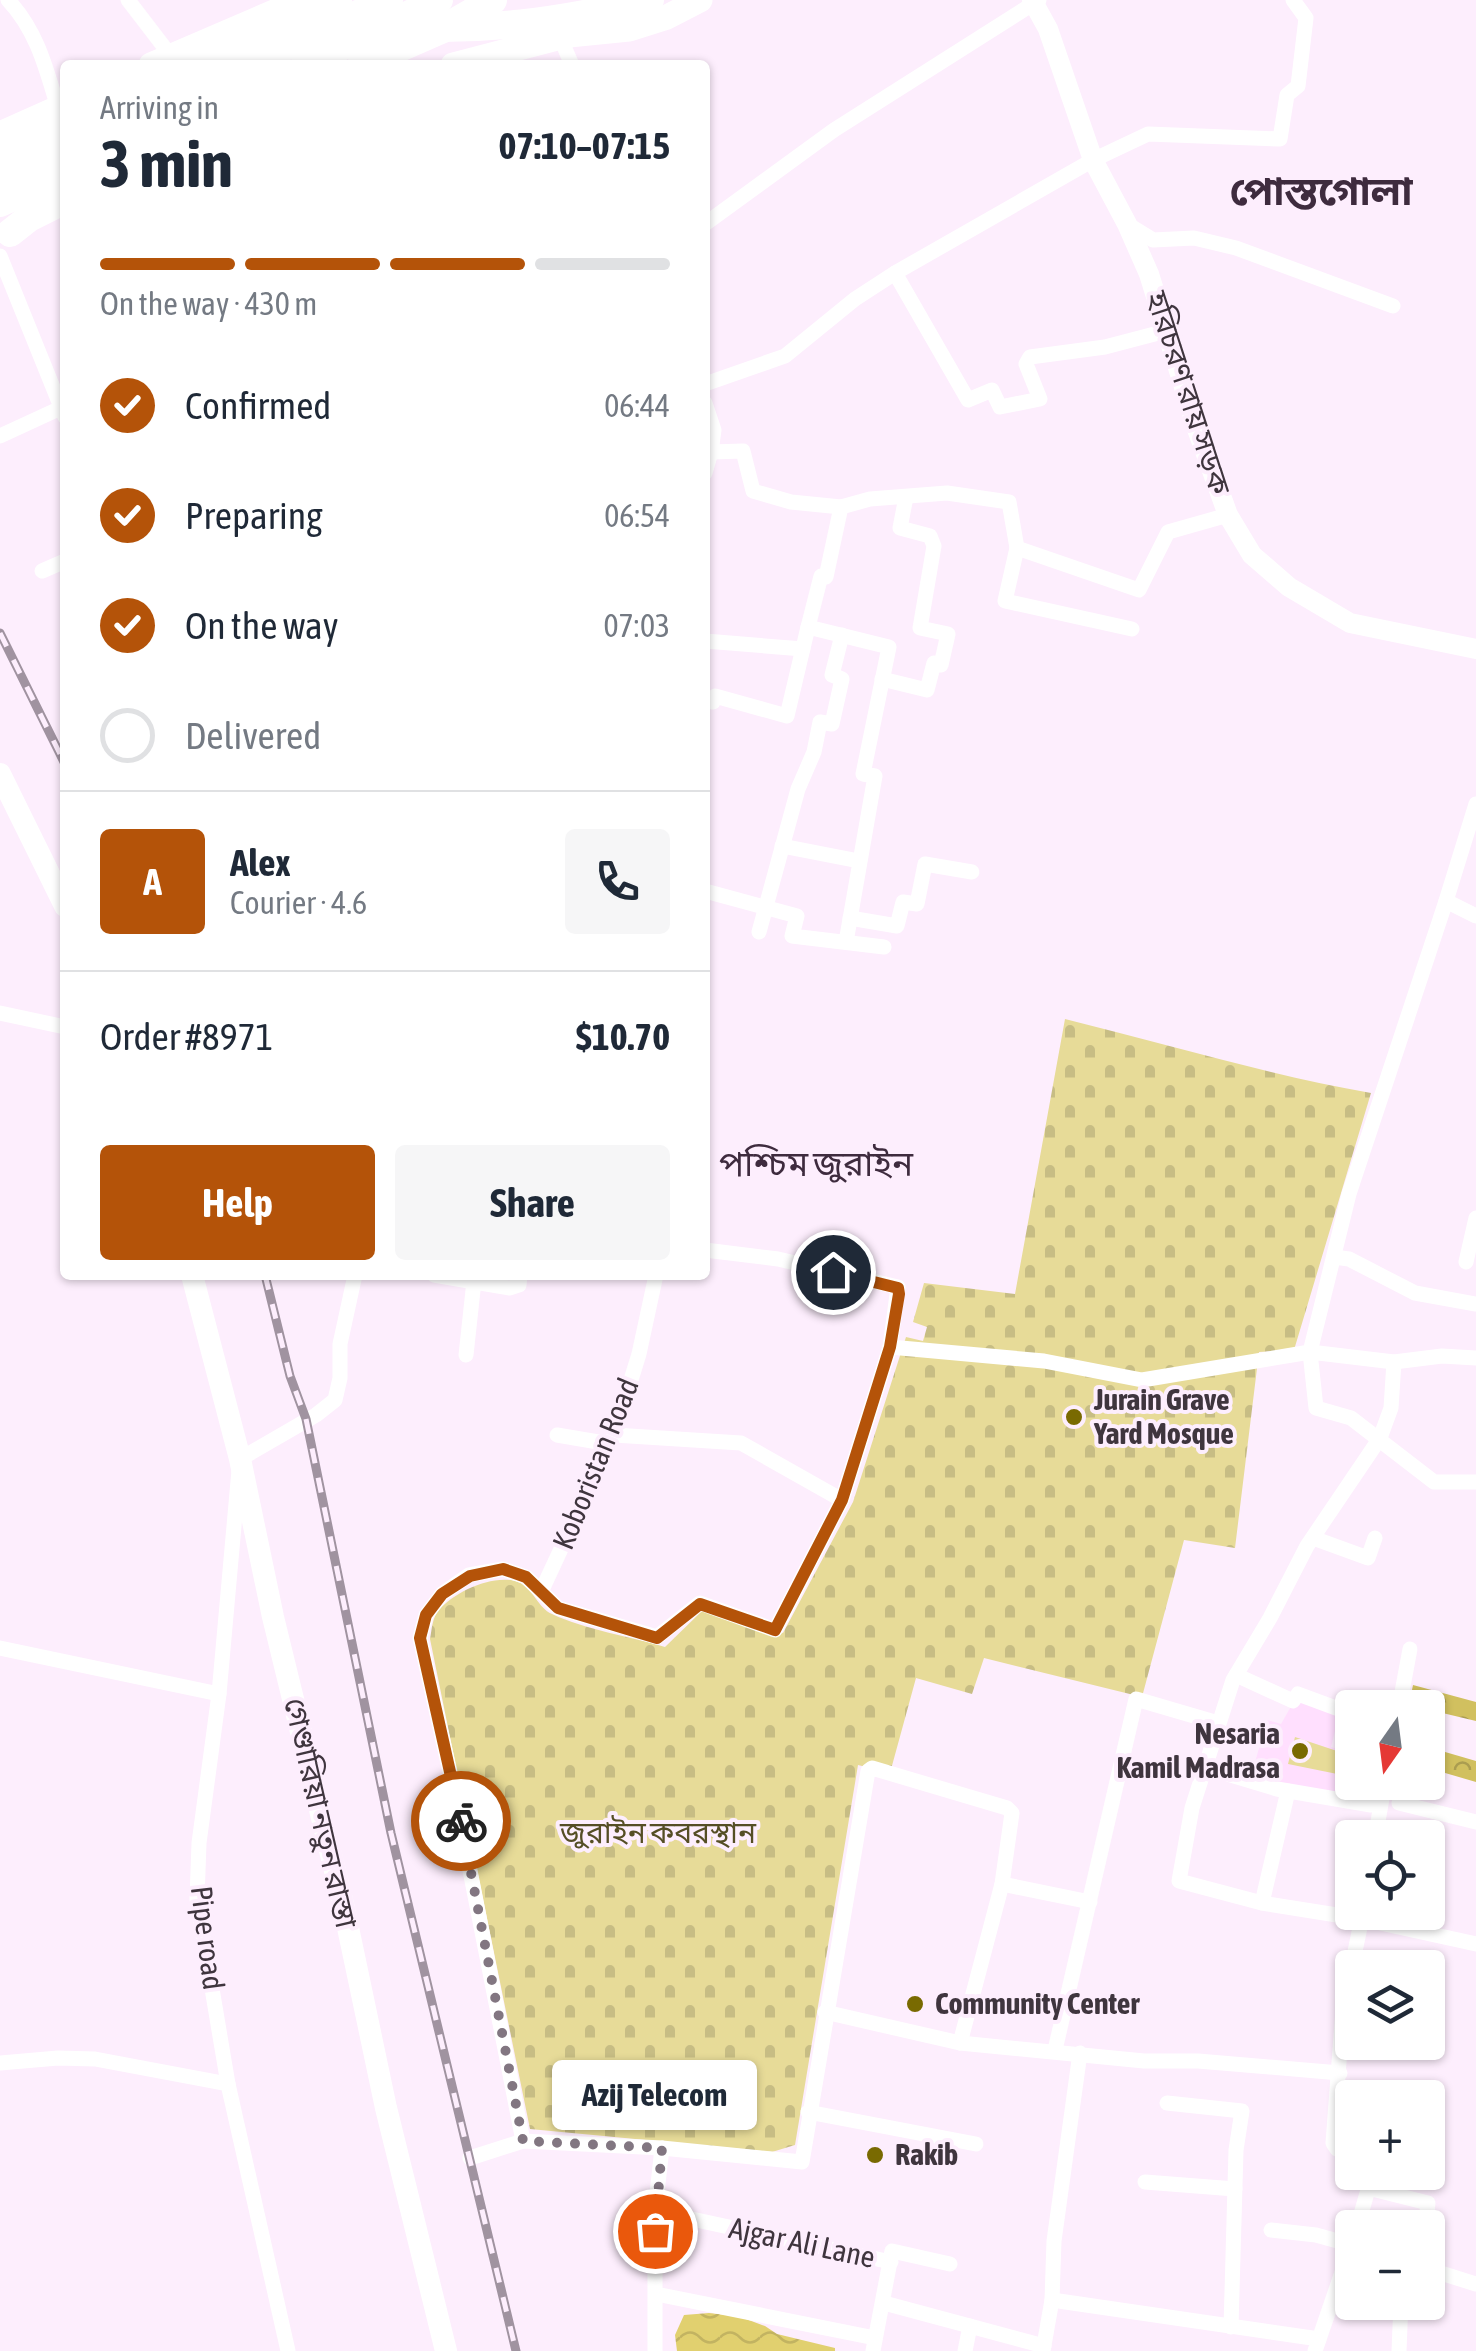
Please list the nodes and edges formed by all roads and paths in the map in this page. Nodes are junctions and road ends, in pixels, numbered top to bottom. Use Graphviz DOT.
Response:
graph roads {
  1 [pos="8,0"];
  2 [pos="128,0"];
  3 [pos="302,0"];
  4 [pos="338,0"];
  5 [pos="438,0"];
  6 [pos="494,0"];
  7 [pos="650,0"];
  8 [pos="700,0"];
  9 [pos="1293,0"];
  10 [pos="1035,1"];
  11 [pos="390,13"];
  12 [pos="440,30"];
  13 [pos="560,38"];
  14 [pos="170,60"];
  15 [pos="175,60"];
  16 [pos="176,60"];
  17 [pos="259,60"];
  18 [pos="312,60"];
  19 [pos="371,60"];
  20 [pos="472,60"];
  21 [pos="570,60"];
  22 [pos="60,104"];
  23 [pos="60,113"];
  24 [pos="60,114"];
  25 [pos="0,134"];
  26 [pos="0,148"];
  27 [pos="60,148"];
  28 [pos="1093,160"];
  29 [pos="0,176"];
  30 [pos="60,176"];
  31 [pos="60,202"];
  32 [pos="0,203"];
  33 [pos="60,218"];
  34 [pos="710,220"];
  35 [pos="1127,224"];
  36 [pos="4,242"];
  37 [pos="895,273"];
  38 [pos="1393,306"];
  39 [pos="1166,331"];
  40 [pos="710,382"];
  41 [pos="60,399"];
  42 [pos="60,412"];
  43 [pos="710,418"];
  44 [pos="0,436"];
  45 [pos="711,452"];
  46 [pos="710,456"];
  47 [pos="906,497"];
  48 [pos="841,507"];
  49 [pos="1228,515"];
  50 [pos="1017,548"];
  51 [pos="60,563"];
  52 [pos="42,570"];
  53 [pos="808,628"];
  54 [pos="1132,629"];
  55 [pos="842,636"];
  56 [pos="710,642"];
  57 [pos="803,649"];
  58 [pos="1476,649"];
  59 [pos="882,679"];
  60 [pos="710,702"];
  61 [pos="0,774"];
  62 [pos="1476,804"];
  63 [pos="782,846"];
  64 [pos="859,861"];
  65 [pos="972,872"];
  66 [pos="710,892"];
  67 [pos="60,896"];
  68 [pos="1446,901"];
  69 [pos="765,907"];
  70 [pos="1476,916"];
  71 [pos="850,918"];
  72 [pos="759,932"];
  73 [pos="846,942"];
  74 [pos="884,948"];
  75 [pos="0,1012"];
  76 [pos="60,1026"];
  77 [pos="1476,1218"];
  78 [pos="710,1251"];
  79 [pos="1334,1257"];
  80 [pos="1466,1262"];
  81 [pos="193,1280"];
  82 [pos="354,1280"];
  83 [pos="463,1280"];
  84 [pos="520,1280"];
  85 [pos="655,1280"];
  86 [pos="474,1282"];
  87 [pos="1476,1304"];
  88 [pos="890,1347"];
  89 [pos="1310,1352"];
  90 [pos="466,1355"];
  91 [pos="1476,1358"];
  92 [pos="1394,1362"];
  93 [pos="556,1435"];
  94 [pos="1380,1438"];
  95 [pos="612,1439"];
  96 [pos="240,1459"];
  97 [pos="1476,1482"];
  98 [pos="842,1500"];
  99 [pos="1313,1538"];
  100 [pos="1374,1538"];
  101 [pos="540,1592"];
  102 [pos="0,1648"];
  103 [pos="1410,1649"];
  104 [pos="1236,1674"];
  105 [pos="1402,1690"];
  106 [pos="219,1694"];
  107 [pos="1335,1708"];
  108 [pos="1218,1723"];
  109 [pos="1204,1768"];
  110 [pos="1288,1790"];
  111 [pos="1398,1803"];
  112 [pos="1370,1805"];
  113 [pos="1476,1822"];
  114 [pos="1002,1884"];
  115 [pos="1090,1902"];
  116 [pos="1262,1903"];
  117 [pos="1335,1912"];
  118 [pos="1359,1930"];
  119 [pos="1419,1930"];
  120 [pos="1476,1944"];
  121 [pos="825,2012"];
  122 [pos="960,2044"];
  123 [pos="1056,2050"];
  124 [pos="1080,2054"];
  125 [pos="0,2063"];
  126 [pos="1340,2073"];
  127 [pos="1339,2080"];
  128 [pos="228,2084"];
  129 [pos="1166,2104"];
  130 [pos="808,2112"];
  131 [pos="523,2141"];
  132 [pos="976,2144"];
  133 [pos="662,2148"];
  134 [pos="470,2158"];
  135 [pos="1145,2182"];
  136 [pos="1235,2189"];
  137 [pos="1396,2190"];
  138 [pos="656,2210"];
  139 [pos="1427,2210"];
  140 [pos="1271,2230"];
  141 [pos="1335,2240"];
  142 [pos="891,2262"];
  143 [pos="950,2264"];
  144 [pos="1445,2274"];
  145 [pos="1476,2284"];
  146 [pos="1335,2293"];
  147 [pos="656,2294"];
  148 [pos="1052,2300"];
  149 [pos="884,2304"];
  150 [pos="1400,2320"];
  151 [pos="970,2326"];
  152 [pos="1231,2327"];
  153 [pos="874,2344"];
  154 [pos="1317,2345"];
  155 [pos="1044,2348"];
  156 [pos="288,2351"];
  157 [pos="446,2351"];
  158 [pos="655,2351"];
  159 [pos="965,2351"];
  160 [pos="1399,2351"];
  1 -- 22 [label="street"];
  2 -- 14 [label="street"];
  3 -- 15 [label="highway"];
  4 -- 16 [label="highway"];
  5 -- 11 [label="highway"];
  6 -- 12 [label="highway"];
  7 -- 12 [label="highway"];
  8 -- 13 [label="highway"];
  9 -- 28 [label="street"];
  10 -- 28 [label="main road, হরিচরণ রায় সড়ক"];
  10 -- 34 [label="street"];
  11 -- 12 [label="highway"];
  11 -- 17 [label="highway"];
  11 -- 18 [label="highway"];
  12 -- 19 [label="highway"];
  13 -- 20 [label="highway"];
  13 -- 21 [label="street"];
  23 -- 25 [label="highway"];
  24 -- 26 [label="highway"];
  27 -- 29 [label="highway"];
  28 -- 35 [label="main road, হরিচরণ রায় সড়ক"];
  28 -- 37 [label="street"];
  30 -- 32 [label="highway"];
  31 -- 36 [label="highway"];
  33 -- 36 [label="highway"];
  35 -- 38 [label="street"];
  35 -- 39 [label="main road, হরিচরণ রায় সড়ক"];
  36 -- 41 [label="street"];
  37 -- 39 [label="street"];
  37 -- 40 [label="street"];
  39 -- 49 [label="main road, হরিচরণ রায় সড়ক"];
  42 -- 44 [label="street"];
  43 -- 45 [label="street"];
  45 -- 46 [label="street"];
  45 -- 48 [label="street"];
  47 -- 48 [label="street"];
  47 -- 50 [label="street"];
  47 -- 59 [label="street"];
  48 -- 53 [label="street"];
  49 -- 50 [label="street"];
  49 -- 58 [label="main road, হরিচরণ রায় সড়ক"];
  50 -- 54 [label="street"];
  51 -- 52 [label="street"];
  53 -- 55 [label="street"];
  53 -- 57 [label="street"];
  55 -- 59 [label="street"];
  55 -- 63 [label="street"];
  56 -- 57 [label="street"];
  57 -- 60 [label="street"];
  59 -- 64 [label="street"];
  61 -- 67 [label="main road"];
  62 -- 68 [label="street"];
  63 -- 64 [label="street"];
  63 -- 69 [label="street"];
  64 -- 71 [label="street"];
  65 -- 71 [label="street"];
  66 -- 69 [label="street"];
  68 -- 70 [label="street"];
  68 -- 79 [label="street"];
  69 -- 72 [label="street"];
  69 -- 73 [label="street"];
  71 -- 73 [label="street"];
  73 -- 74 [label="street"];
  75 -- 76 [label="street"];
  77 -- 80 [label="street"];
  78 -- 88 [label="street"];
  79 -- 87 [label="street"];
  79 -- 89 [label="street"];
  81 -- 96 [label="main road, গেণ্ডারিয়া নতুন রাস্তা"];
  82 -- 96 [label="street"];
  83 -- 86 [label="street"];
  84 -- 86 [label="street"];
  85 -- 95 [label="street, Koboristan Road"];
  86 -- 90 [label="street"];
  88 -- 89 [label="street"];
  88 -- 98 [label="street"];
  89 -- 92 [label="street"];
  89 -- 94 [label="street"];
  91 -- 92 [label="street"];
  92 -- 94 [label="street"];
  93 -- 95 [label="street"];
  94 -- 97 [label="street"];
  94 -- 99 [label="street"];
  95 -- 98 [label="street"];
  95 -- 101 [label="street, Koboristan Road"];
  96 -- 106 [label="street, Pipe road"];
  96 -- 157 [label="main road, গেণ্ডারিয়া নতুন রাস্তা"];
  98 -- 101 [label="street"];
  99 -- 100 [label="street"];
  99 -- 104 [label="street"];
  101 -- 131 [label="street"];
  102 -- 106 [label="street"];
  103 -- 105 [label="street"];
  104 -- 107 [label="street"];
  104 -- 108 [label="street"];
  106 -- 128 [label="street, Pipe road"];
  108 -- 109 [label="street"];
  108 -- 115 [label="street"];
  109 -- 110 [label="street"];
  109 -- 116 [label="street"];
  110 -- 112 [label="street"];
  110 -- 116 [label="street"];
  111 -- 113 [label="street"];
  114 -- 115 [label="street"];
  114 -- 121 [label="street"];
  114 -- 122 [label="street"];
  115 -- 123 [label="street"];
  116 -- 117 [label="street"];
  118 -- 126 [label="street"];
  119 -- 120 [label="street"];
  121 -- 122 [label="street"];
  121 -- 130 [label="street"];
  122 -- 123 [label="street"];
  123 -- 124 [label="street"];
  124 -- 126 [label="street"];
  124 -- 148 [label="street"];
  125 -- 128 [label="street"];
  126 -- 127 [label="street"];
  128 -- 156 [label="street, Pipe road"];
  129 -- 136 [label="street"];
  130 -- 132 [label="street"];
  130 -- 133 [label="street"];
  131 -- 133 [label="street"];
  131 -- 134 [label="street"];
  133 -- 138 [label="street"];
  135 -- 136 [label="street"];
  136 -- 152 [label="street"];
  137 -- 139 [label="street"];
  138 -- 142 [label="street, Ajgar Ali Lane"];
  138 -- 147 [label="street"];
  140 -- 141 [label="street"];
  142 -- 143 [label="street, Ajgar Ali Lane"];
  142 -- 149 [label="street"];
  144 -- 145 [label="street"];
  146 -- 154 [label="street"];
  147 -- 153 [label="street"];
  147 -- 158 [label="street"];
  148 -- 152 [label="street"];
  148 -- 155 [label="street"];
  149 -- 151 [label="street"];
  149 -- 153 [label="street"];
  150 -- 160 [label="street"];
  151 -- 155 [label="street"];
  151 -- 159 [label="street"];
  152 -- 154 [label="street"];
}
